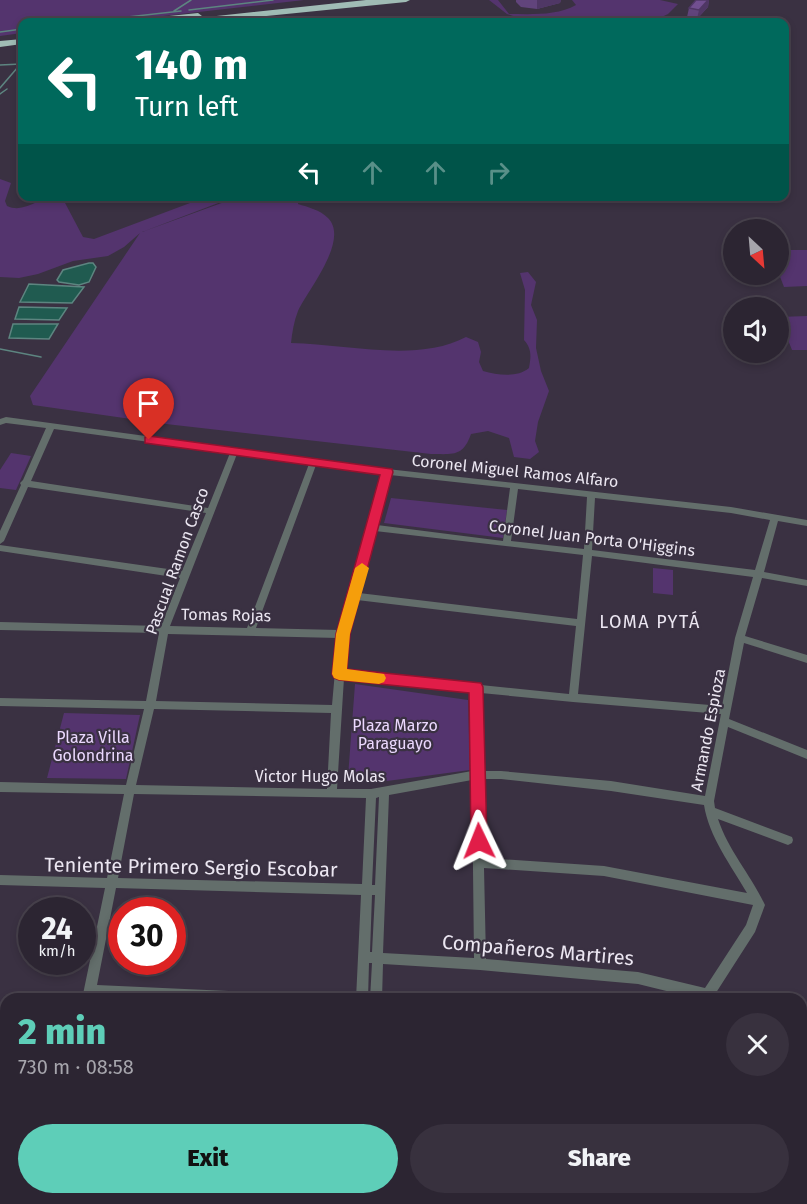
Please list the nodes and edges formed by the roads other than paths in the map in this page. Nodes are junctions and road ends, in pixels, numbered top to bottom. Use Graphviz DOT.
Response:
graph roads {
  1 [pos="333,0"];
  2 [pos="388,0"];
  3 [pos="406,0"];
  4 [pos="375,2"];
  5 [pos="175,18"];
  6 [pos="226,18"];
  7 [pos="18,37"];
  8 [pos="0,39"];
  9 [pos="18,42"];
  10 [pos="0,44"];
  11 [pos="3,421"];
  12 [pos="51,426"];
  13 [pos="234,452"];
  14 [pos="313,463"];
  15 [pos="387,472"];
  16 [pos="24,483"];
  17 [pos="514,488"];
  18 [pos="591,495"];
  19 [pos="211,512"];
  20 [pos="775,517"];
  21 [pos="807,523"];
  22 [pos="373,528"];
  23 [pos="0,542"];
  24 [pos="507,543"];
  25 [pos="0,548"];
  26 [pos="588,553"];
  27 [pos="760,574"];
  28 [pos="185,575"];
  29 [pos="807,583"];
  30 [pos="354,596"];
  31 [pos="581,623"];
  32 [pos="0,626"];
  33 [pos="164,629"];
  34 [pos="250,630"];
  35 [pos="343,634"];
  36 [pos="741,638"];
  37 [pos="807,659"];
  38 [pos="339,674"];
  39 [pos="476,687"];
  40 [pos="573,698"];
  41 [pos="0,702"];
  42 [pos="150,705"];
  43 [pos="336,709"];
  44 [pos="726,710"];
  45 [pos="726,722"];
  46 [pos="807,755"];
  47 [pos="476,775"];
  48 [pos="0,787"];
  49 [pos="130,789"];
  50 [pos="332,793"];
  51 [pos="384,793"];
  52 [pos="371,794"];
  53 [pos="709,806"];
  54 [pos="788,840"];
  55 [pos="480,863"];
  56 [pos="0,880"];
  57 [pos="112,884"];
  58 [pos="368,890"];
  59 [pos="380,890"];
  60 [pos="757,900"];
  61 [pos="364,957"];
  62 [pos="377,957"];
  63 [pos="480,964"];
  64 [pos="89,993"];
  65 [pos="362,993"];
  66 [pos="376,993"];
  67 [pos="692,993"];
  68 [pos="709,993"];
  1 -- 5 [label="highway"];
  2 -- 4 [label="highway"];
  3 -- 4 [label="highway"];
  4 -- 6 [label="highway"];
  7 -- 8 [label="highway"];
  9 -- 10 [label="highway"];
  11 -- 12 [label="street, Coronel Miguel Ramos Alfaro"];
  12 -- 13 [label="street, Coronel Miguel Ramos Alfaro"];
  12 -- 16 [label="street"];
  13 -- 14 [label="street, Coronel Miguel Ramos Alfaro"];
  13 -- 19 [label="street, Pascual Ramon Casco"];
  14 -- 15 [label="street, Coronel Miguel Ramos Alfaro"];
  14 -- 34 [label="street"];
  15 -- 17 [label="street, Coronel Miguel Ramos Alfaro"];
  15 -- 22 [label="street"];
  16 -- 19 [label="street"];
  16 -- 23 [label="street"];
  17 -- 18 [label="street, Coronel Miguel Ramos Alfaro"];
  17 -- 24 [label="street"];
  18 -- 20 [label="street, Coronel Miguel Ramos Alfaro"];
  18 -- 26 [label="street"];
  19 -- 28 [label="street, Pascual Ramon Casco"];
  20 -- 21 [label="street, Coronel Miguel Ramos Alfaro"];
  20 -- 27 [label="street, Armando Espioza"];
  22 -- 24 [label="street, Coronel Juan Porta O'Higgins"];
  22 -- 30 [label="street"];
  24 -- 26 [label="street, Coronel Juan Porta O'Higgins"];
  25 -- 28 [label="street"];
  26 -- 27 [label="street, Coronel Juan Porta O'Higgins"];
  26 -- 31 [label="street"];
  27 -- 29 [label="street, Coronel Juan Porta O'Higgins"];
  27 -- 36 [label="street, Armando Espioza"];
  28 -- 33 [label="street, Pascual Ramon Casco"];
  30 -- 31 [label="street"];
  30 -- 35 [label="street"];
  31 -- 40 [label="street"];
  32 -- 33 [label="street, Tomas Rojas"];
  33 -- 34 [label="street, Tomas Rojas"];
  33 -- 42 [label="street, Pascual Ramon Casco"];
  34 -- 35 [label="street, Tomas Rojas"];
  35 -- 38 [label="street"];
  36 -- 37 [label="street"];
  36 -- 44 [label="street, Armando Espioza"];
  38 -- 39 [label="street"];
  38 -- 43 [label="street"];
  39 -- 40 [label="street"];
  39 -- 47 [label="street"];
  40 -- 44 [label="street"];
  41 -- 42 [label="street"];
  42 -- 43 [label="street"];
  42 -- 49 [label="street, Pascual Ramon Casco"];
  43 -- 50 [label="street"];
  44 -- 45 [label="street, Armando Espioza"];
  45 -- 46 [label="street"];
  45 -- 53 [label="street, Armando Espioza"];
  47 -- 51 [label="street, Victor Hugo Molas"];
  47 -- 53 [label="street, Victor Hugo Molas"];
  47 -- 55 [label="street"];
  48 -- 49 [label="street, Victor Hugo Molas"];
  49 -- 50 [label="street, Victor Hugo Molas"];
  49 -- 57 [label="street, Pascual Ramon Casco"];
  50 -- 52 [label="street, Victor Hugo Molas"];
  51 -- 52 [label="street, Victor Hugo Molas"];
  51 -- 59 [label="street"];
  52 -- 58 [label="street"];
  53 -- 54 [label="street, Victor Hugo Molas"];
  53 -- 60 [label="street, Armando Espioza"];
  55 -- 60 [label="street"];
  55 -- 63 [label="street"];
  56 -- 57 [label="street, Teniente Primero Sergio Escobar"];
  57 -- 58 [label="street, Teniente Primero Sergio Escobar"];
  57 -- 64 [label="street, Pascual Ramon Casco"];
  58 -- 59 [label="street, Teniente Primero Sergio Escobar"];
  58 -- 61 [label="street"];
  59 -- 62 [label="street"];
  60 -- 68 [label="street"];
  61 -- 62 [label="street, Compañeros Martires"];
  61 -- 65 [label="street"];
  62 -- 63 [label="street, Compañeros Martires"];
  62 -- 66 [label="street"];
  63 -- 67 [label="street, Compañeros Martires"];
}
